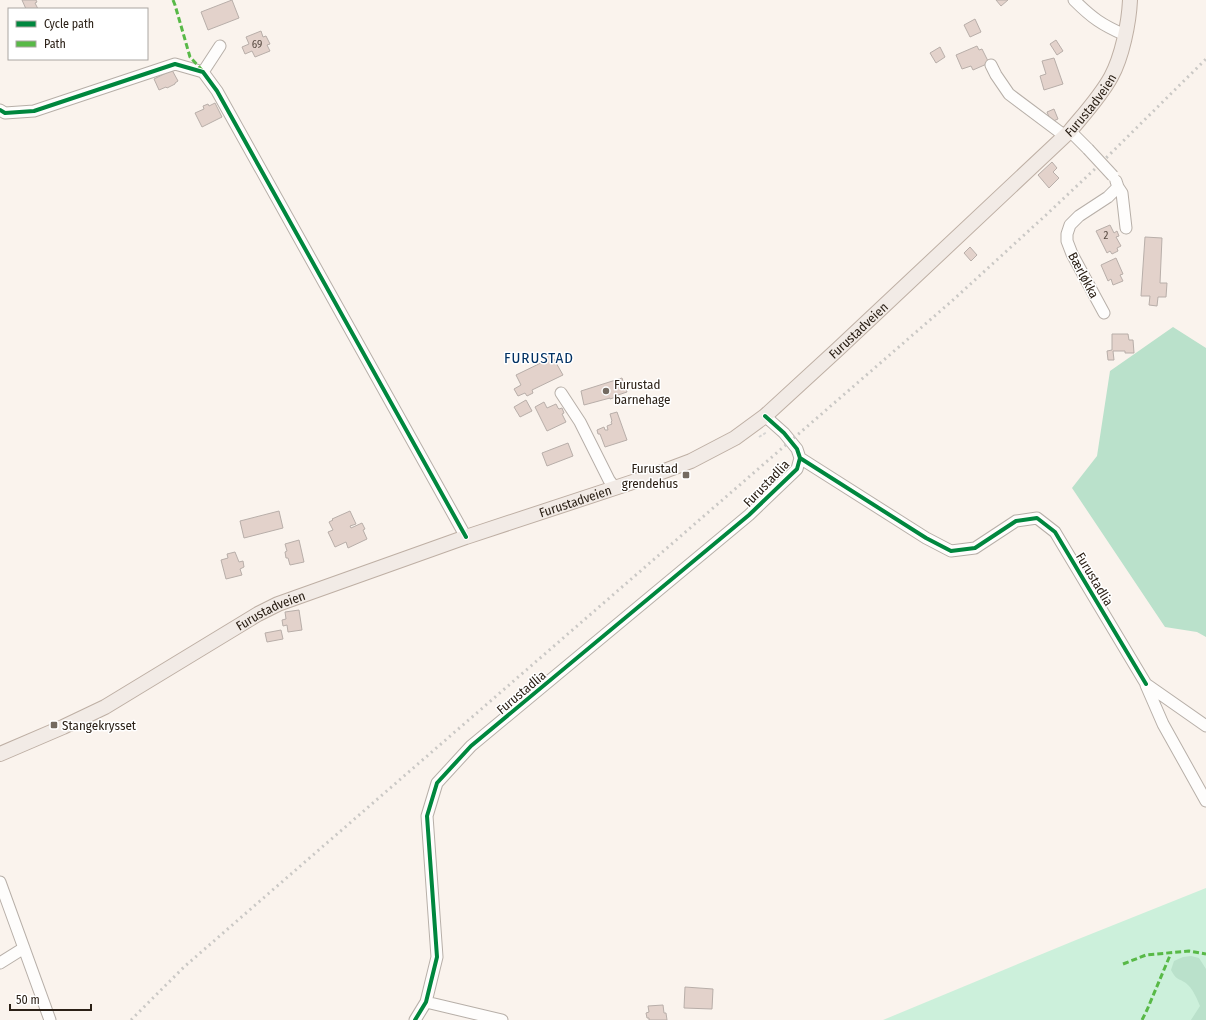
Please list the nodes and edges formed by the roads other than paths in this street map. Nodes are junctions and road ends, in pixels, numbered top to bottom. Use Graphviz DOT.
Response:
graph roads {
  1 [pos="1074,0"];
  2 [pos="1130,0"];
  3 [pos="1125,35"];
  4 [pos="220,46"];
  5 [pos="991,65"];
  6 [pos="203,72"];
  7 [pos="0,110"];
  8 [pos="1067,133"];
  9 [pos="1118,187"];
  10 [pos="1126,228"];
  11 [pos="1104,313"];
  12 [pos="561,392"];
  13 [pos="765,416"];
  14 [pos="800,458"];
  15 [pos="615,488"];
  16 [pos="466,537"];
  17 [pos="1146,684"];
  18 [pos="1206,726"];
  19 [pos="0,754"];
  20 [pos="1206,801"];
  21 [pos="0,882"];
  22 [pos="24,948"];
  23 [pos="0,963"];
  24 [pos="426,1002"];
  25 [pos="50,1020"];
  26 [pos="415,1020"];
  27 [pos="502,1020"];
  1 -- 3 [label="street"];
  2 -- 3 [label="main road, Furustadveien"];
  3 -- 8 [label="main road, Furustadveien"];
  4 -- 6 [label="street"];
  5 -- 8 [label="street"];
  6 -- 7 [label="street"];
  6 -- 16 [label="street"];
  8 -- 9 [label="street, bridge"];
  8 -- 13 [label="main road, Furustadveien"];
  9 -- 10 [label="street"];
  9 -- 11 [label="street, Bærløkka"];
  12 -- 15 [label="street"];
  13 -- 14 [label="street, Furustadlia"];
  13 -- 15 [label="main road, Furustadveien"];
  14 -- 17 [label="street, Furustadlia"];
  14 -- 24 [label="street, Furustadlia"];
  15 -- 16 [label="main road, Furustadveien"];
  16 -- 19 [label="main road, Furustadveien"];
  17 -- 18 [label="street, Furustadlia"];
  17 -- 20 [label="street"];
  21 -- 22 [label="street"];
  22 -- 23 [label="street"];
  22 -- 25 [label="street"];
  24 -- 26 [label="street, Furustadlia"];
  24 -- 27 [label="street"];
}
